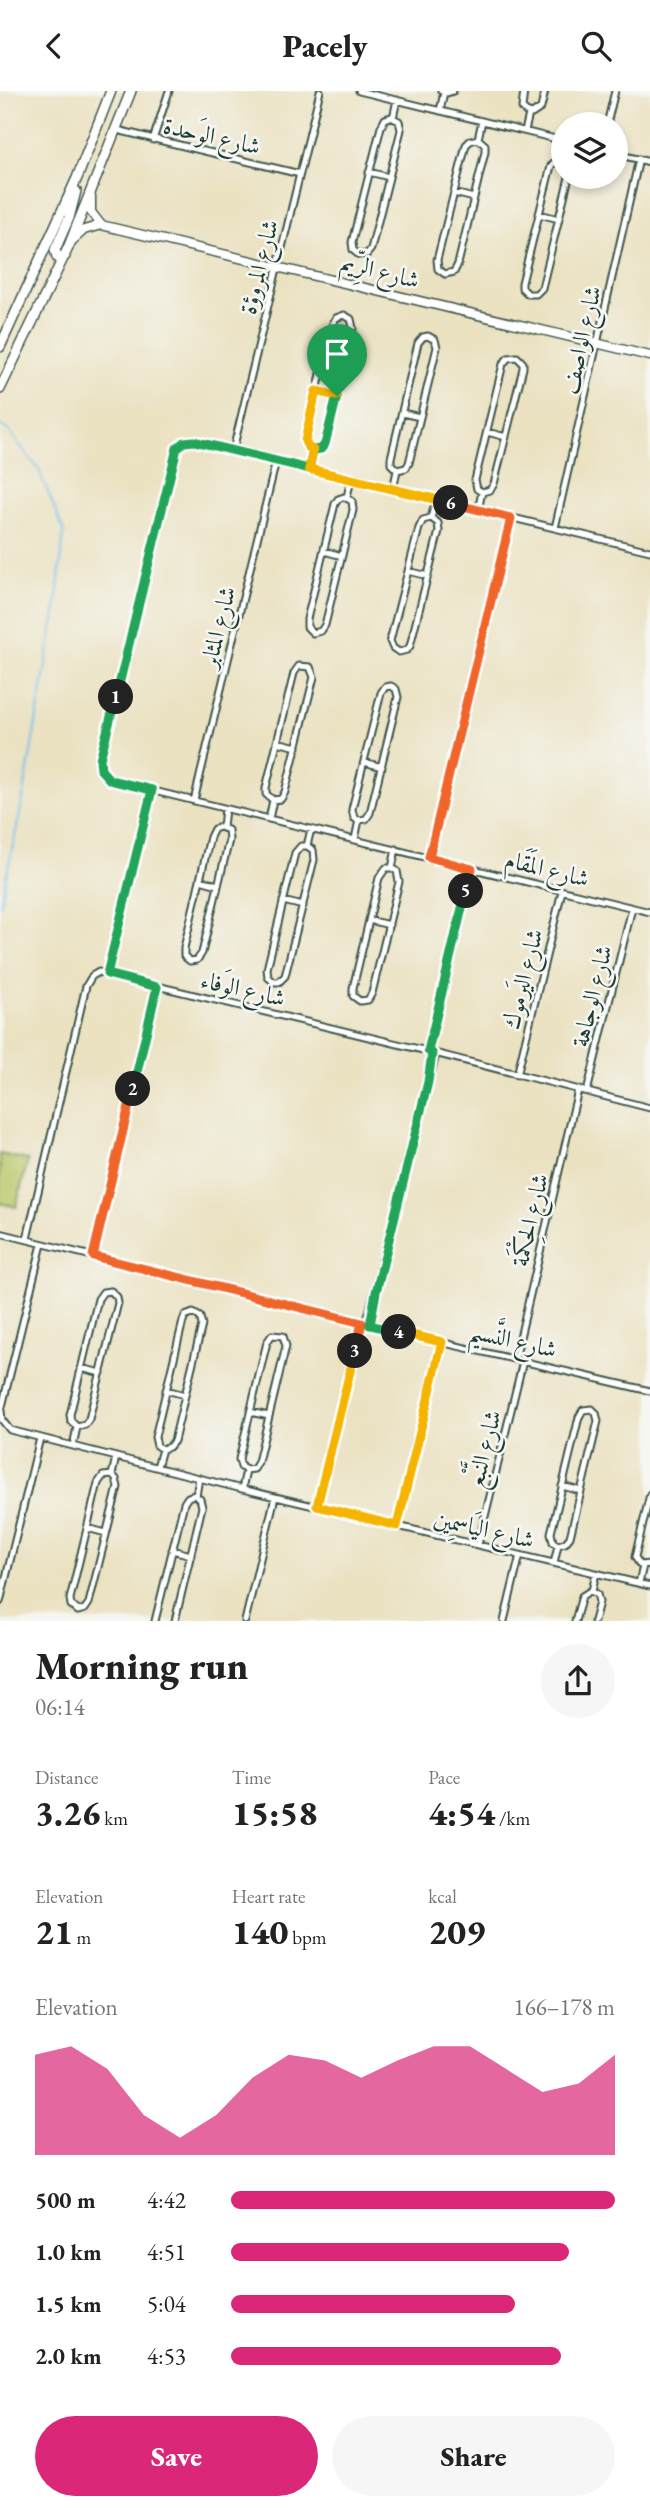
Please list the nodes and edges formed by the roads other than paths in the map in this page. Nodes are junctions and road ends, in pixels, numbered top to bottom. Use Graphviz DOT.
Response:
graph roads {
  1 [pos="111,91"];
  2 [pos="131,91"];
  3 [pos="169,91"];
  4 [pos="320,91"];
  5 [pos="363,91"];
  6 [pos="453,91"];
  7 [pos="524,91"];
  8 [pos="545,91"];
  9 [pos="615,91"];
  10 [pos="442,92"];
  11 [pos="397,100"];
  12 [pos="440,111"];
  13 [pos="610,112"];
  14 [pos="529,114"];
  15 [pos="394,118"];
  16 [pos="482,121"];
  17 [pos="117,129"];
  18 [pos="525,131"];
  19 [pos="551,138"];
  20 [pos="478,139"];
  21 [pos="153,140"];
  22 [pos="628,157"];
  23 [pos="639,159"];
  24 [pos="650,162"];
  25 [pos="551,167"];
  26 [pos="369,172"];
  27 [pos="300,174"];
  28 [pos="389,177"];
  29 [pos="77,178"];
  30 [pos="566,189"];
  31 [pos="454,193"];
  32 [pos="92,194"];
  33 [pos="474,198"];
  34 [pos="539,214"];
  35 [pos="559,219"];
  36 [pos="101,225"];
  37 [pos="66,252"];
  38 [pos="278,265"];
  39 [pos="598,344"];
  40 [pos="0,347"];
  41 [pos="650,356"];
  42 [pos="0,389"];
  43 [pos="316,391"];
  44 [pos="337,396"];
  45 [pos="402,412"];
  46 [pos="420,417"];
  47 [pos="487,432"];
  48 [pos="506,437"];
  49 [pos="233,450"];
  50 [pos="313,450"];
  51 [pos="276,461"];
  52 [pos="309,469"];
  53 [pos="397,471"];
  54 [pos="351,479"];
  55 [pos="393,490"];
  56 [pos="482,492"];
  57 [pos="347,497"];
  58 [pos="436,500"];
  59 [pos="478,510"];
  60 [pos="432,518"];
  61 [pos="511,518"];
  62 [pos="555,528"];
  63 [pos="324,551"];
  64 [pos="650,551"];
  65 [pos="342,555"];
  66 [pos="408,571"];
  67 [pos="428,576"];
  68 [pos="277,742"];
  69 [pos="297,747"];
  70 [pos="364,762"];
  71 [pos="382,767"];
  72 [pos="152,790"];
  73 [pos="273,800"];
  74 [pos="194,801"];
  75 [pos="225,809"];
  76 [pos="269,819"];
  77 [pos="359,820"];
  78 [pos="223,827"];
  79 [pos="311,829"];
  80 [pos="355,839"];
  81 [pos="307,846"];
  82 [pos="396,849"];
  83 [pos="429,857"];
  84 [pos="392,868"];
  85 [pos="472,869"];
  86 [pos="200,880"];
  87 [pos="218,885"];
  88 [pos="562,891"];
  89 [pos="283,901"];
  90 [pos="303,906"];
  91 [pos="632,908"];
  92 [pos="650,912"];
  93 [pos="369,920"];
  94 [pos="388,925"];
  95 [pos="107,974"];
  96 [pos="157,987"];
  97 [pos="432,1053"];
  98 [pos="517,1075"];
  99 [pos="578,1090"];
  100 [pos="587,1092"];
  101 [pos="650,1108"];
  102 [pos="0,1233"];
  103 [pos="27,1239"];
  104 [pos="42,1244"];
  105 [pos="93,1256"];
  106 [pos="366,1324"];
  107 [pos="442,1342"];
  108 [pos="515,1359"];
  109 [pos="523,1361"];
  110 [pos="81,1368"];
  111 [pos="101,1373"];
  112 [pos="166,1390"];
  113 [pos="650,1391"];
  114 [pos="185,1395"];
  115 [pos="250,1412"];
  116 [pos="269,1416"];
  117 [pos="78,1427"];
  118 [pos="40,1438"];
  119 [pos="73,1446"];
  120 [pos="162,1449"];
  121 [pos="116,1457"];
  122 [pos="158,1467"];
  123 [pos="246,1470"];
  124 [pos="111,1475"];
  125 [pos="199,1478"];
  126 [pos="562,1486"];
  127 [pos="242,1489"];
  128 [pos="581,1491"];
  129 [pos="650,1494"];
  130 [pos="195,1496"];
  131 [pos="275,1497"];
  132 [pos="317,1506"];
  133 [pos="648,1507"];
  134 [pos="397,1526"];
  135 [pos="87,1528"];
  136 [pos="107,1533"];
  137 [pos="478,1545"];
  138 [pos="558,1545"];
  139 [pos="172,1550"];
  140 [pos="191,1555"];
  141 [pos="520,1555"];
  142 [pos="554,1563"];
  143 [pos="646,1565"];
  144 [pos="596,1573"];
  145 [pos="639,1583"];
  146 [pos="650,1586"];
  147 [pos="592,1591"];
  148 [pos="0,1602"];
  149 [pos="155,1621"];
  150 [pos="175,1621"];
  151 [pos="245,1621"];
  152 [pos="504,1621"];
  153 [pos="575,1621"];
  154 [pos="594,1621"];
  1 -- 29 [label="main road"];
  2 -- 17 [label="main road"];
  3 -- 21 [label="street"];
  4 -- 27 [label="street, شارع المروؤة"];
  5 -- 11 [label="street"];
  6 -- 10 [label="street"];
  7 -- 14 [label="street"];
  8 -- 14 [label="street"];
  9 -- 13 [label="street"];
  10 -- 12 [label="street"];
  11 -- 12 [label="street"];
  11 -- 15 [label="street"];
  12 -- 16 [label="street"];
  14 -- 18 [label="street"];
  15 -- 26 [label="street"];
  15 -- 28 [label="street"];
  16 -- 18 [label="street"];
  16 -- 20 [label="street"];
  17 -- 21 [label="street, شارع الوَحدة"];
  17 -- 32 [label="main road"];
  18 -- 19 [label="street"];
  20 -- 31 [label="street"];
  20 -- 33 [label="street"];
  21 -- 27 [label="street, شارع الوَحدة"];
  22 -- 23 [label="street"];
  23 -- 24 [label="street"];
  23 -- 39 [label="street, شارع الواصف"];
  25 -- 34 [label="street"];
  26 -- 28 [label="street"];
  26 -- 28 [label="street"];
  27 -- 38 [label="street, شارع المروؤة"];
  29 -- 37 [label="main road"];
  29 -- 40 [label="main road"];
  30 -- 35 [label="street"];
  31 -- 33 [label="street"];
  31 -- 33 [label="street"];
  32 -- 36 [label="street"];
  32 -- 37 [label="main road"];
  34 -- 35 [label="street"];
  34 -- 35 [label="street"];
  36 -- 37 [label="street"];
  36 -- 38 [label="street, شارع الرِّيم"];
  37 -- 42 [label="main road"];
  38 -- 39 [label="street, شارع الرِّيم"];
  38 -- 49 [label="street, شارع المروؤة"];
  39 -- 41 [label="street, شارع الرِّيم"];
  39 -- 62 [label="street, شارع الواصف"];
  43 -- 44 [label="street"];
  43 -- 44 [label="street"];
  43 -- 50 [label="street"];
  44 -- 50 [label="street"];
  45 -- 46 [label="street"];
  45 -- 46 [label="street"];
  45 -- 53 [label="street"];
  46 -- 53 [label="street"];
  47 -- 48 [label="street"];
  47 -- 48 [label="street"];
  47 -- 56 [label="street"];
  48 -- 56 [label="street"];
  49 -- 51 [label="street, شارع المَقَام"];
  49 -- 72 [label="street, شارع المَقَام"];
  50 -- 52 [label="street"];
  51 -- 52 [label="street, شارع المَقَام"];
  51 -- 74 [label="street, شارع المثابر"];
  52 -- 54 [label="street, شارع المَقَام"];
  53 -- 55 [label="street"];
  54 -- 55 [label="street, شارع المَقَام"];
  54 -- 57 [label="street"];
  55 -- 58 [label="street, شارع المَقَام"];
  56 -- 59 [label="street"];
  57 -- 63 [label="street"];
  57 -- 65 [label="street"];
  58 -- 59 [label="street, شارع المَقَام"];
  58 -- 60 [label="street"];
  59 -- 61 [label="street, شارع المَقَام"];
  60 -- 66 [label="street"];
  60 -- 67 [label="street"];
  61 -- 62 [label="street, شارع المَقَام"];
  61 -- 83 [label="street"];
  62 -- 64 [label="street, شارع المَقَام"];
  63 -- 65 [label="street"];
  63 -- 65 [label="street"];
  66 -- 67 [label="street"];
  66 -- 67 [label="street"];
  68 -- 69 [label="street"];
  68 -- 69 [label="street"];
  68 -- 73 [label="street"];
  69 -- 73 [label="street"];
  70 -- 71 [label="street"];
  70 -- 71 [label="street"];
  70 -- 77 [label="street"];
  71 -- 77 [label="street"];
  72 -- 74 [label="street, شارع المَقَام"];
  72 -- 95 [label="street"];
  73 -- 76 [label="street"];
  74 -- 75 [label="street, شارع المَقَام"];
  75 -- 76 [label="street, شارع المَقَام"];
  75 -- 78 [label="street"];
  76 -- 79 [label="street, شارع المَقَام"];
  77 -- 80 [label="street"];
  78 -- 86 [label="street"];
  78 -- 87 [label="street"];
  79 -- 80 [label="street, شارع المَقَام"];
  79 -- 81 [label="street"];
  80 -- 82 [label="street, شارع المَقَام"];
  81 -- 89 [label="street"];
  81 -- 90 [label="street"];
  82 -- 83 [label="street, شارع المَقَام"];
  82 -- 84 [label="street"];
  83 -- 85 [label="street, شارع المَقَام"];
  84 -- 93 [label="street"];
  84 -- 94 [label="street"];
  85 -- 88 [label="street, شارع المَقَام"];
  85 -- 97 [label="street"];
  86 -- 87 [label="street"];
  86 -- 87 [label="street"];
  88 -- 91 [label="street, شارع المَقَام"];
  88 -- 98 [label="street, شارع اليَرموك"];
  89 -- 90 [label="street"];
  89 -- 90 [label="street"];
  91 -- 92 [label="street, شارع المَقَام"];
  91 -- 100 [label="street, شارع الوجاهة"];
  93 -- 94 [label="street"];
  93 -- 94 [label="street"];
  95 -- 96 [label="street, شارع الوَفاء"];
  95 -- 103 [label="street"];
  96 -- 97 [label="street, شارع الوَفاء"];
  96 -- 105 [label="street"];
  97 -- 98 [label="street, شارع الوَفاء"];
  97 -- 106 [label="street"];
  98 -- 99 [label="street, شارع الوَفاء"];
  99 -- 100 [label="street, شارع الوَفاء"];
  99 -- 108 [label="street, شارع الحِكْمَة"];
  100 -- 101 [label="street, شارع الوَفاء"];
  102 -- 103 [label="street, شارع النَّسيم"];
  103 -- 104 [label="street, شارع النَّسيم"];
  104 -- 105 [label="street, شارع النَّسيم"];
  104 -- 118 [label="street, شارع اليَاسمِين"];
  105 -- 106 [label="street, شارع النَّسيم"];
  106 -- 107 [label="street, شارع النَّسيم"];
  106 -- 132 [label="street"];
  107 -- 108 [label="street, شارع النَّسيم"];
  107 -- 134 [label="street"];
  108 -- 109 [label="street, شارع النَّسيم"];
  109 -- 113 [label="street, شارع النَّسيم"];
  109 -- 137 [label="street, شارع النَّبْع"];
  110 -- 111 [label="street"];
  110 -- 111 [label="street"];
  110 -- 117 [label="street"];
  111 -- 117 [label="street"];
  112 -- 114 [label="street"];
  112 -- 114 [label="street"];
  112 -- 120 [label="street"];
  114 -- 120 [label="street"];
  115 -- 116 [label="street"];
  115 -- 116 [label="street"];
  115 -- 123 [label="street"];
  116 -- 123 [label="street"];
  117 -- 119 [label="street"];
  118 -- 119 [label="street, شارع اليَاسمِين"];
  118 -- 148 [label="street"];
  119 -- 121 [label="street, شارع اليَاسمِين"];
  120 -- 122 [label="street"];
  121 -- 122 [label="street, شارع اليَاسمِين"];
  121 -- 124 [label="street"];
  122 -- 125 [label="street, شارع اليَاسمِين"];
  123 -- 127 [label="street"];
  124 -- 135 [label="street"];
  124 -- 136 [label="street"];
  125 -- 127 [label="street, شارع اليَاسمِين"];
  125 -- 130 [label="street"];
  126 -- 128 [label="street"];
  126 -- 128 [label="street, شارع اليَاسمِين"];
  126 -- 138 [label="street, شارع اليَاسمِين"];
  127 -- 131 [label="street, شارع اليَاسمِين"];
  128 -- 138 [label="street, شارع اليَاسمِين"];
  129 -- 133 [label="street"];
  130 -- 139 [label="street"];
  130 -- 140 [label="street"];
  131 -- 132 [label="street, شارع اليَاسمِين"];
  131 -- 151 [label="street"];
  132 -- 134 [label="street, شارع اليَاسمِين"];
  133 -- 143 [label="street"];
  134 -- 137 [label="street, شارع اليَاسمِين"];
  135 -- 136 [label="street"];
  135 -- 136 [label="street"];
  137 -- 141 [label="street, شارع اليَاسمِين"];
  138 -- 142 [label="street, شارع اليَاسمِين"];
  139 -- 140 [label="street"];
  139 -- 149 [label="street"];
  140 -- 150 [label="street"];
  141 -- 142 [label="street, شارع اليَاسمِين"];
  141 -- 152 [label="street"];
  142 -- 144 [label="street, شارع اليَاسمِين"];
  143 -- 145 [label="street"];
  144 -- 145 [label="street, شارع اليَاسمِين"];
  144 -- 147 [label="street"];
  145 -- 146 [label="street, شارع اليَاسمِين"];
  147 -- 153 [label="street"];
  147 -- 154 [label="street"];
}
